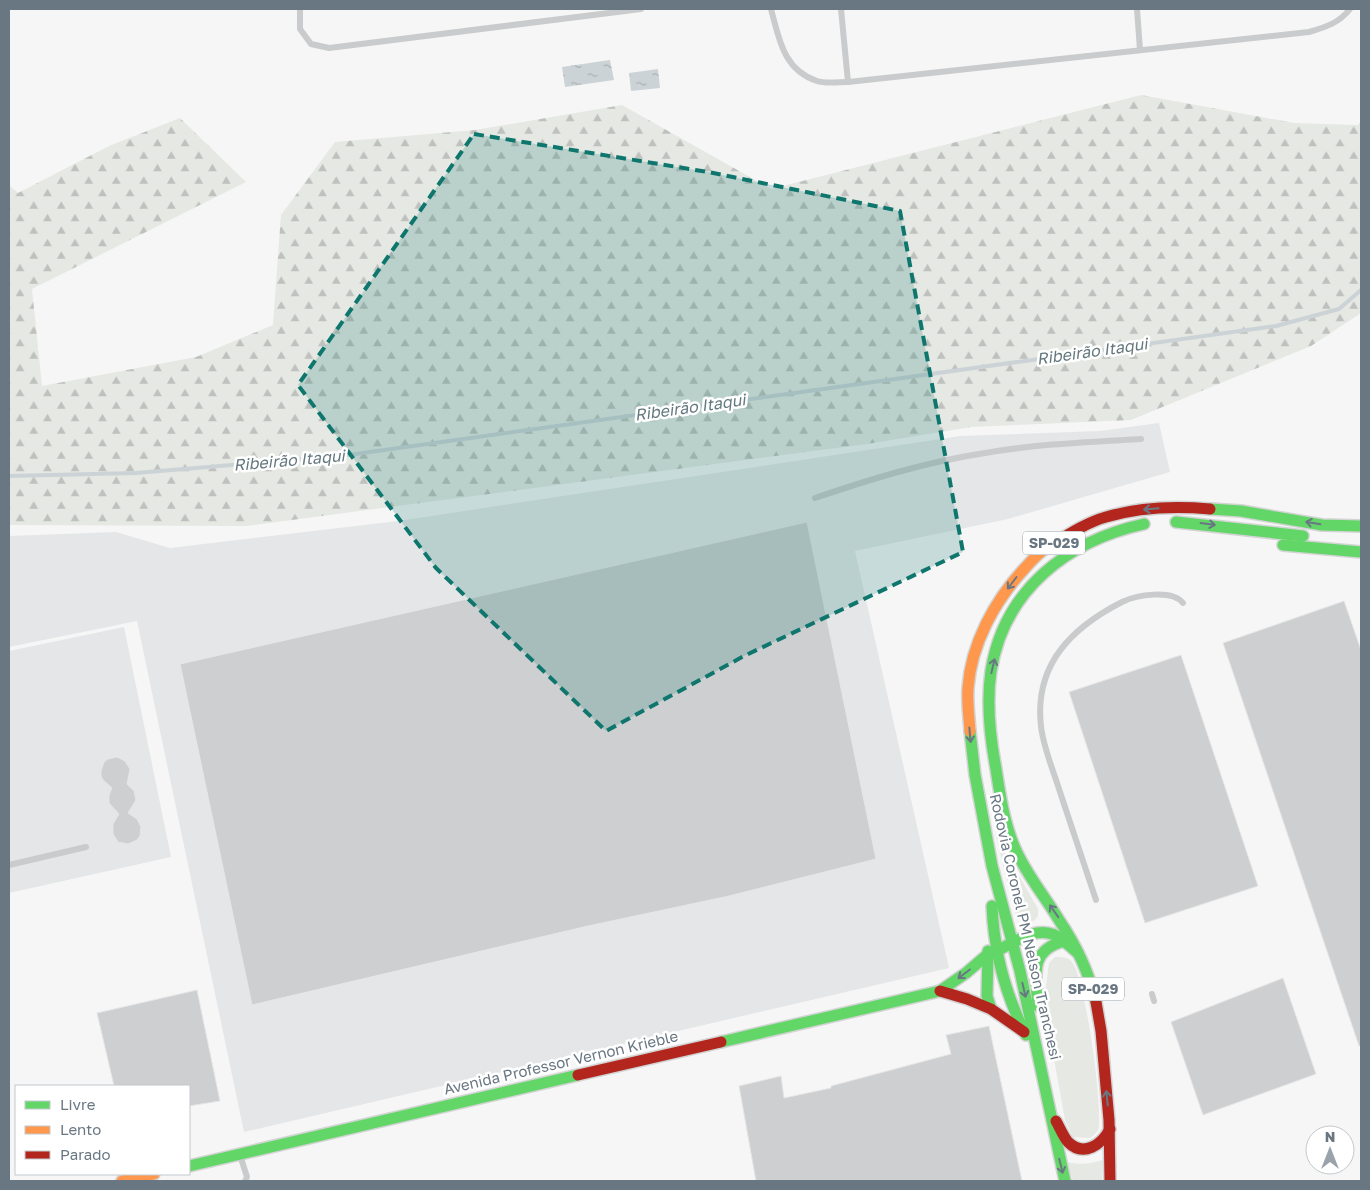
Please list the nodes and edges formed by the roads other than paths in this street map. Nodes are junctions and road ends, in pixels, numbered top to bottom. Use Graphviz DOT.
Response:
graph roads {
  1 [pos="300,9"];
  2 [pos="641,9"];
  3 [pos="771,9"];
  4 [pos="841,9"];
  5 [pos="1137,9"];
  6 [pos="1350,9"];
  7 [pos="1140,50"];
  8 [pos="848,82"];
  9 [pos="1141,440"];
  10 [pos="815,498"];
  11 [pos="1158,524"];
  12 [pos="1361,526"];
  13 [pos="1361,541"];
  14 [pos="1361,552"];
  15 [pos="1183,603"];
  16 [pos="86,847"];
  17 [pos="9,865"];
  18 [pos="992,866"];
  19 [pos="1096,900"];
  20 [pos="1064,941"];
  21 [pos="1013,943"];
  22 [pos="991,953"];
  23 [pos="1078,953"];
  24 [pos="940,991"];
  25 [pos="1152,994"];
  26 [pos="1154,1001"];
  27 [pos="991,1009"];
  28 [pos="1024,1032"];
  29 [pos="1040,1063"];
  30 [pos="1051,1111"];
  31 [pos="1110,1129"];
  32 [pos="240,1154"];
  33 [pos="190,1166"];
  34 [pos="149,1175"];
  35 [pos="122,1181"];
  36 [pos="245,1181"];
  37 [pos="1065,1181"];
  38 [pos="1110,1181"];
  1 -- 2 [label="lane"];
  3 -- 8 [label="lane"];
  4 -- 8 [label="lane"];
  5 -- 7 [label="lane"];
  6 -- 7 [label="lane"];
  7 -- 8 [label="lane"];
  9 -- 10 [label="lane"];
  11 -- 13 [label="main road, Rodovia Coronel PM Nelson Tranchesi / SP-029, one-way"];
  11 -- 14 [label="main road, SP-029"];
  23 -- 11 [label="main road, Rodovia Coronel PM Nelson Tranchesi / SP-029, one-way"];
  12 -- 18 [label="main road, Rodovia Coronel PM Nelson Tranchesi / SP-029, one-way"];
  15 -- 19 [label="lane"];
  16 -- 17 [label="lane"];
  18 -- 21 [label="main road, Rodovia Coronel PM Nelson Tranchesi / SP-029"];
  18 -- 22 [label="main road, SP-029"];
  20 -- 21 [label="main road, SP-029"];
  20 -- 23 [label="main road, SP-029"];
  20 -- 29 [label="main road, SP-029"];
  21 -- 22 [label="main road, SP-029"];
  21 -- 29 [label="main road, Rodovia Coronel PM Nelson Tranchesi / SP-029, one-way"];
  22 -- 24 [label="main road, Avenida Professor Vernon Krieble, one-way"];
  22 -- 27 [label="main road, SP-029"];
  22 -- 28 [label="main road, SP-029"];
  31 -- 23 [label="main road, Rodovia Coronel PM Nelson Tranchesi / SP-029, one-way"];
  24 -- 27 [label="main road, Avenida Professor Vernon Krieble"];
  24 -- 32 [label="main road, Avenida Professor Vernon Krieble"];
  25 -- 26 [label="lane"];
  27 -- 28 [label="main road, Avenida Professor Vernon Krieble"];
  28 -- 29 [label="main road, SP-029"];
  29 -- 30 [label="main road, Rodovia Coronel PM Nelson Tranchesi / SP-029"];
  30 -- 31 [label="main road, SP-029"];
  30 -- 37 [label="main road, Rodovia Coronel PM Nelson Tranchesi / SP-029, one-way"];
  31 -- 38 [label="main road, Rodovia Coronel PM Nelson Tranchesi / SP-029"];
  32 -- 33 [label="main road, Avenida Professor Vernon Krieble"];
  32 -- 36 [label="lane"];
  34 -- 35 [label="main road"];
}
